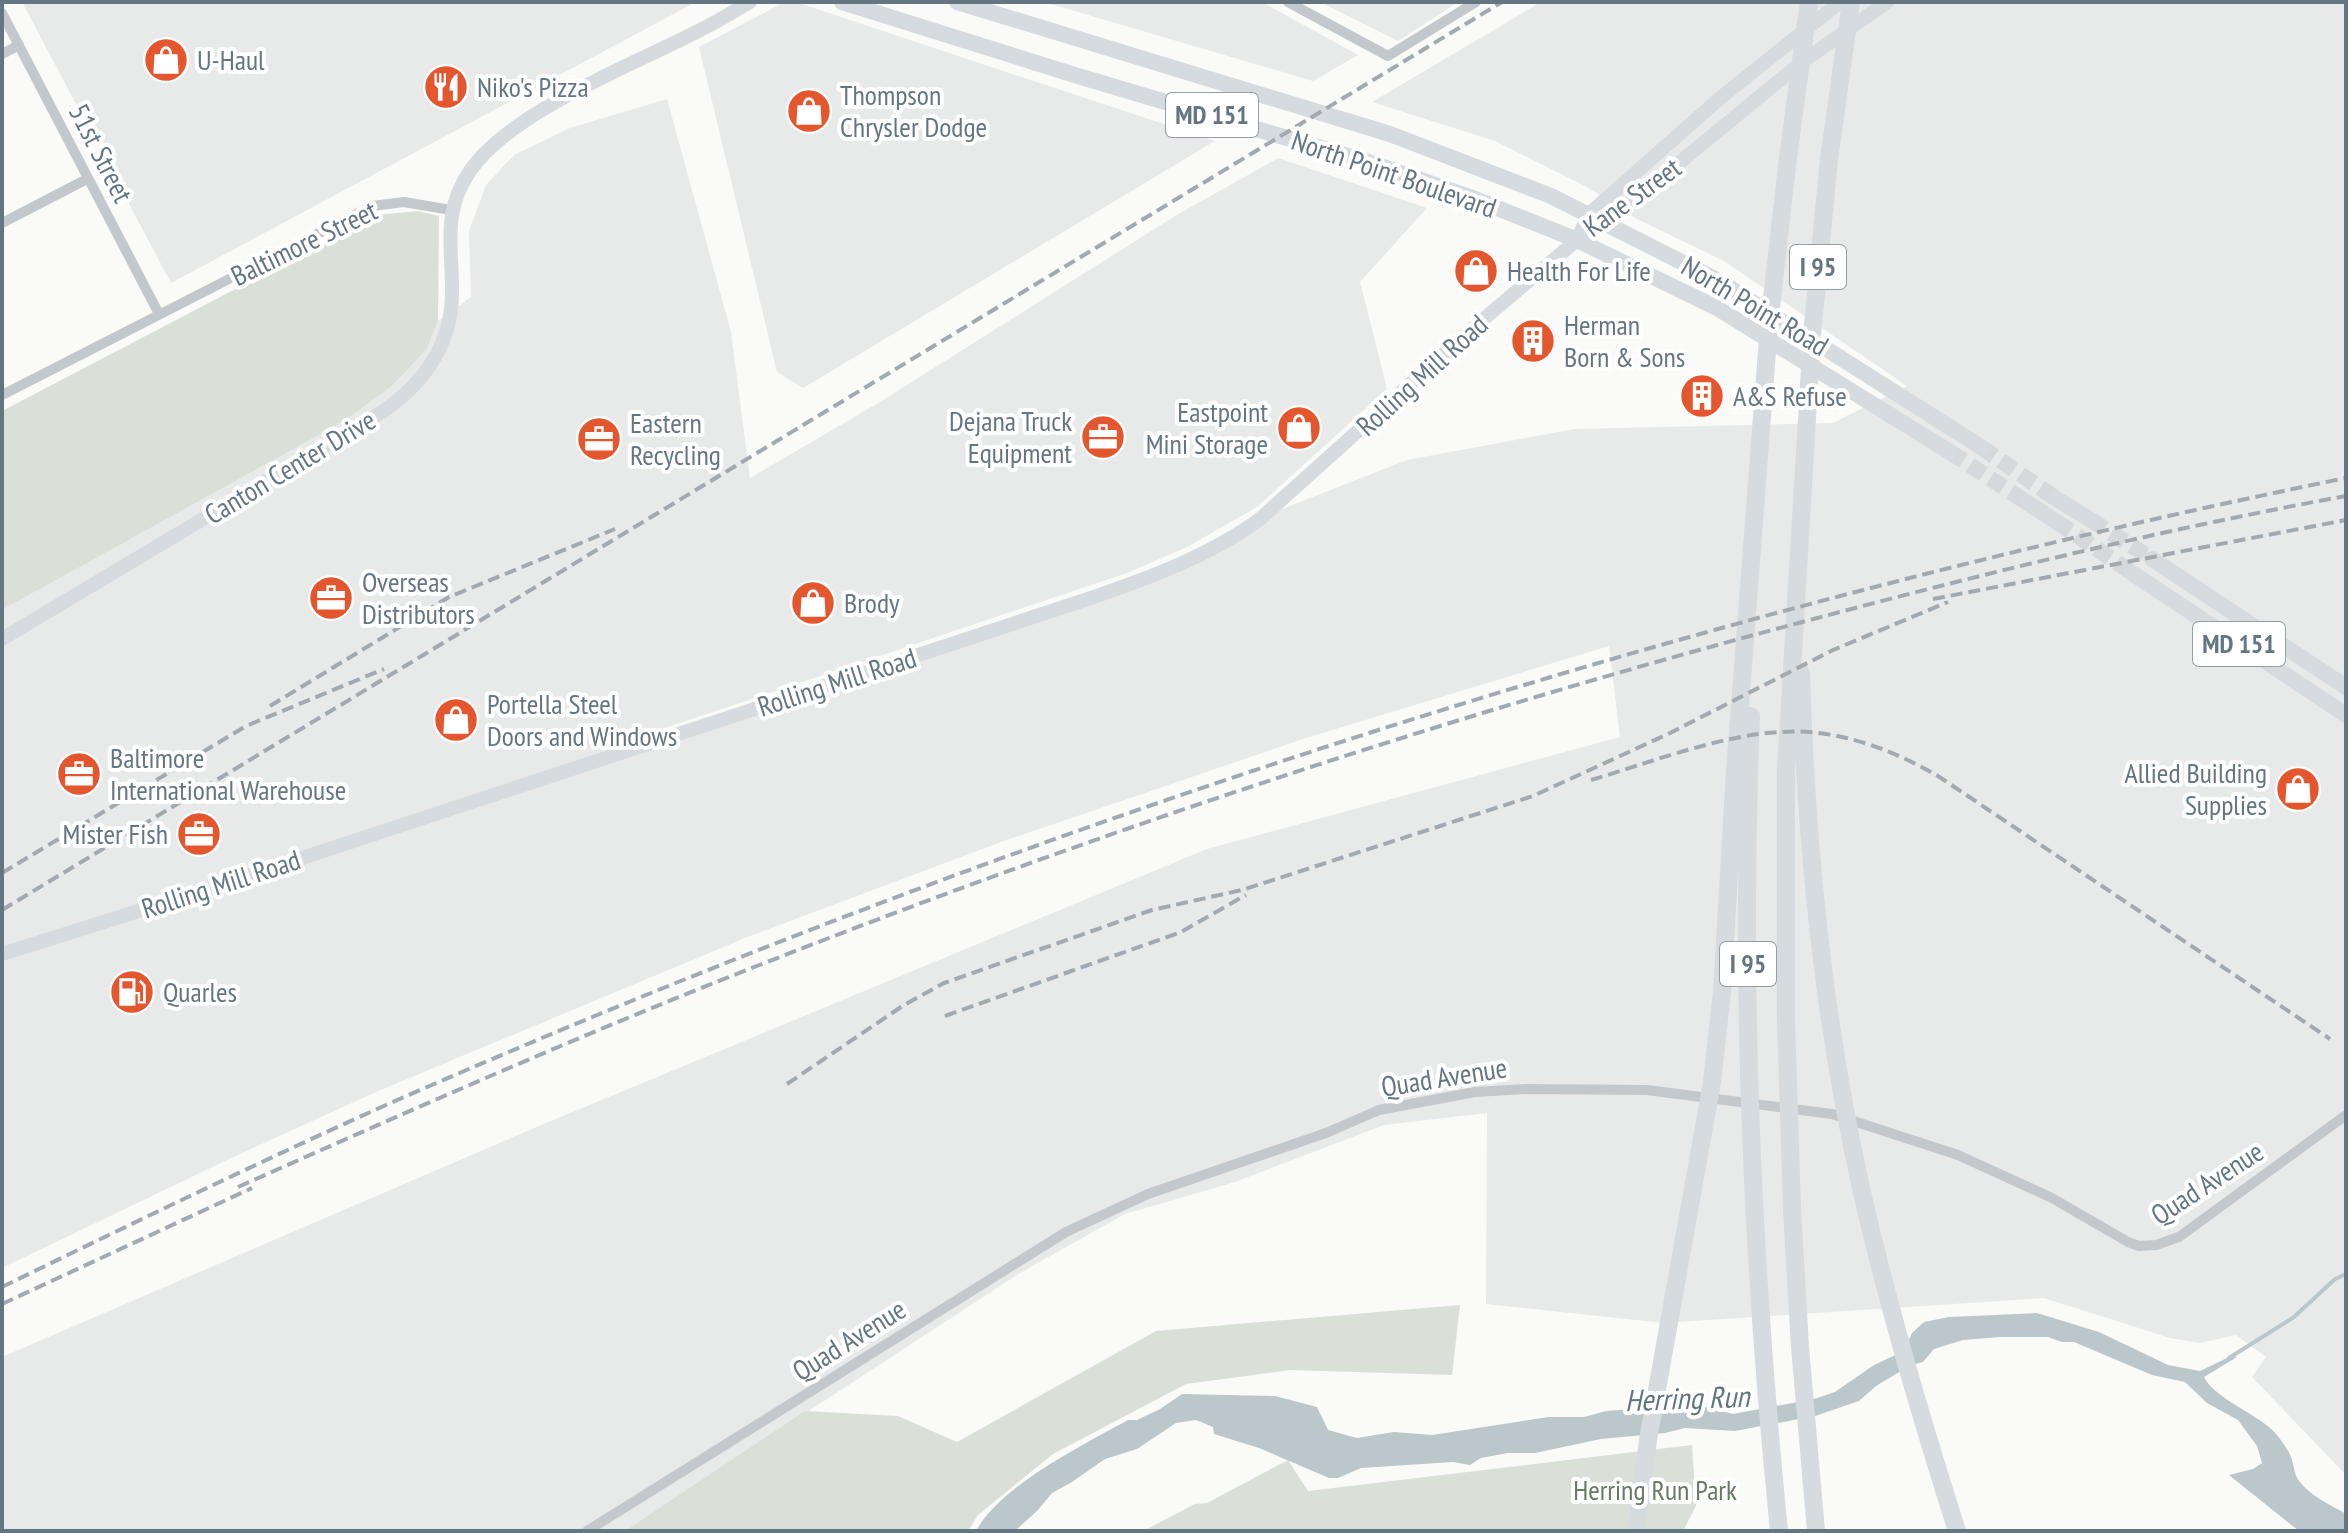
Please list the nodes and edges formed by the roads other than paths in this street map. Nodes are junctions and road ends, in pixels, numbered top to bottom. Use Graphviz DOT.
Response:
graph roads {
  1 [pos="750,2"];
  2 [pos="842,2"];
  3 [pos="957,2"];
  4 [pos="1288,2"];
  5 [pos="1476,2"];
  6 [pos="1809,2"];
  7 [pos="1840,2"];
  8 [pos="1851,2"];
  9 [pos="1887,2"];
  10 [pos="2,13"];
  11 [pos="19,45"];
  12 [pos="2,54"];
  13 [pos="87,179"];
  14 [pos="451,210"];
  15 [pos="1589,214"];
  16 [pos="1607,222"];
  17 [pos="2,223"];
  18 [pos="1577,240"];
  19 [pos="1765,310"];
  20 [pos="159,314"];
  21 [pos="1753,330"];
  22 [pos="2,395"];
  23 [pos="1761,437"];
  24 [pos="1981,447"];
  25 [pos="1950,452"];
  26 [pos="2055,498"];
  27 [pos="2026,502"];
  28 [pos="2091,520"];
  29 [pos="2057,522"];
  30 [pos="1798,534"];
  31 [pos="2152,559"];
  32 [pos="2132,573"];
  33 [pos="2,639"];
  34 [pos="2307,662"];
  35 [pos="2294,681"];
  36 [pos="2346,687"];
  37 [pos="2346,715"];
  38 [pos="2,954"];
  39 [pos="2346,1115"];
  40 [pos="587,1531"];
  41 [pos="1636,1531"];
  42 [pos="1779,1531"];
  43 [pos="1816,1531"];
  44 [pos="1957,1531"];
  1 -- 14 [label="street"];
  2 -- 18 [label="main road, North Point Boulevard / MD 151"];
  3 -- 15 [label="main road, North Point Boulevard / MD 151"];
  4 -- 5 [label="street"];
  6 -- 23 [label="highway, I 95"];
  7 -- 15 [label="street, Kane Street"];
  8 -- 30 [label="highway, I 95"];
  9 -- 16 [label="street, Kane Street"];
  10 -- 11 [label="street, 51st Street"];
  11 -- 12 [label="street"];
  11 -- 13 [label="street, 51st Street"];
  13 -- 17 [label="street"];
  13 -- 20 [label="street, 51st Street"];
  14 -- 20 [label="street, Baltimore Street"];
  14 -- 33 [label="street, Canton Center Drive"];
  15 -- 16 [label="main road, North Point Boulevard / MD 151"];
  15 -- 18 [label="street, Kane Street"];
  16 -- 18 [label="street, Kane Street"];
  16 -- 19 [label="main road, North Point Road / MD 151"];
  18 -- 21 [label="main road, North Point Road / MD 151"];
  18 -- 38 [label="street, Rolling Mill Road"];
  19 -- 21 [label="main road"];
  19 -- 24 [label="main road, North Point Road / MD 151"];
  20 -- 22 [label="street, Baltimore Street"];
  21 -- 25 [label="main road, North Point Road / MD 151"];
  23 -- 41 [label="highway"];
  23 -- 42 [label="highway, I 95"];
  26 -- 28 [label="main road"];
  27 -- 29 [label="main road"];
  30 -- 43 [label="highway, I 95"];
  30 -- 44 [label="highway"];
  31 -- 34 [label="main road, MD 151"];
  32 -- 35 [label="main road, MD 151"];
  34 -- 35 [label="main road"];
  34 -- 36 [label="main road, MD 151"];
  35 -- 37 [label="main road, MD 151"];
  39 -- 40 [label="street, Quad Avenue"];
}
